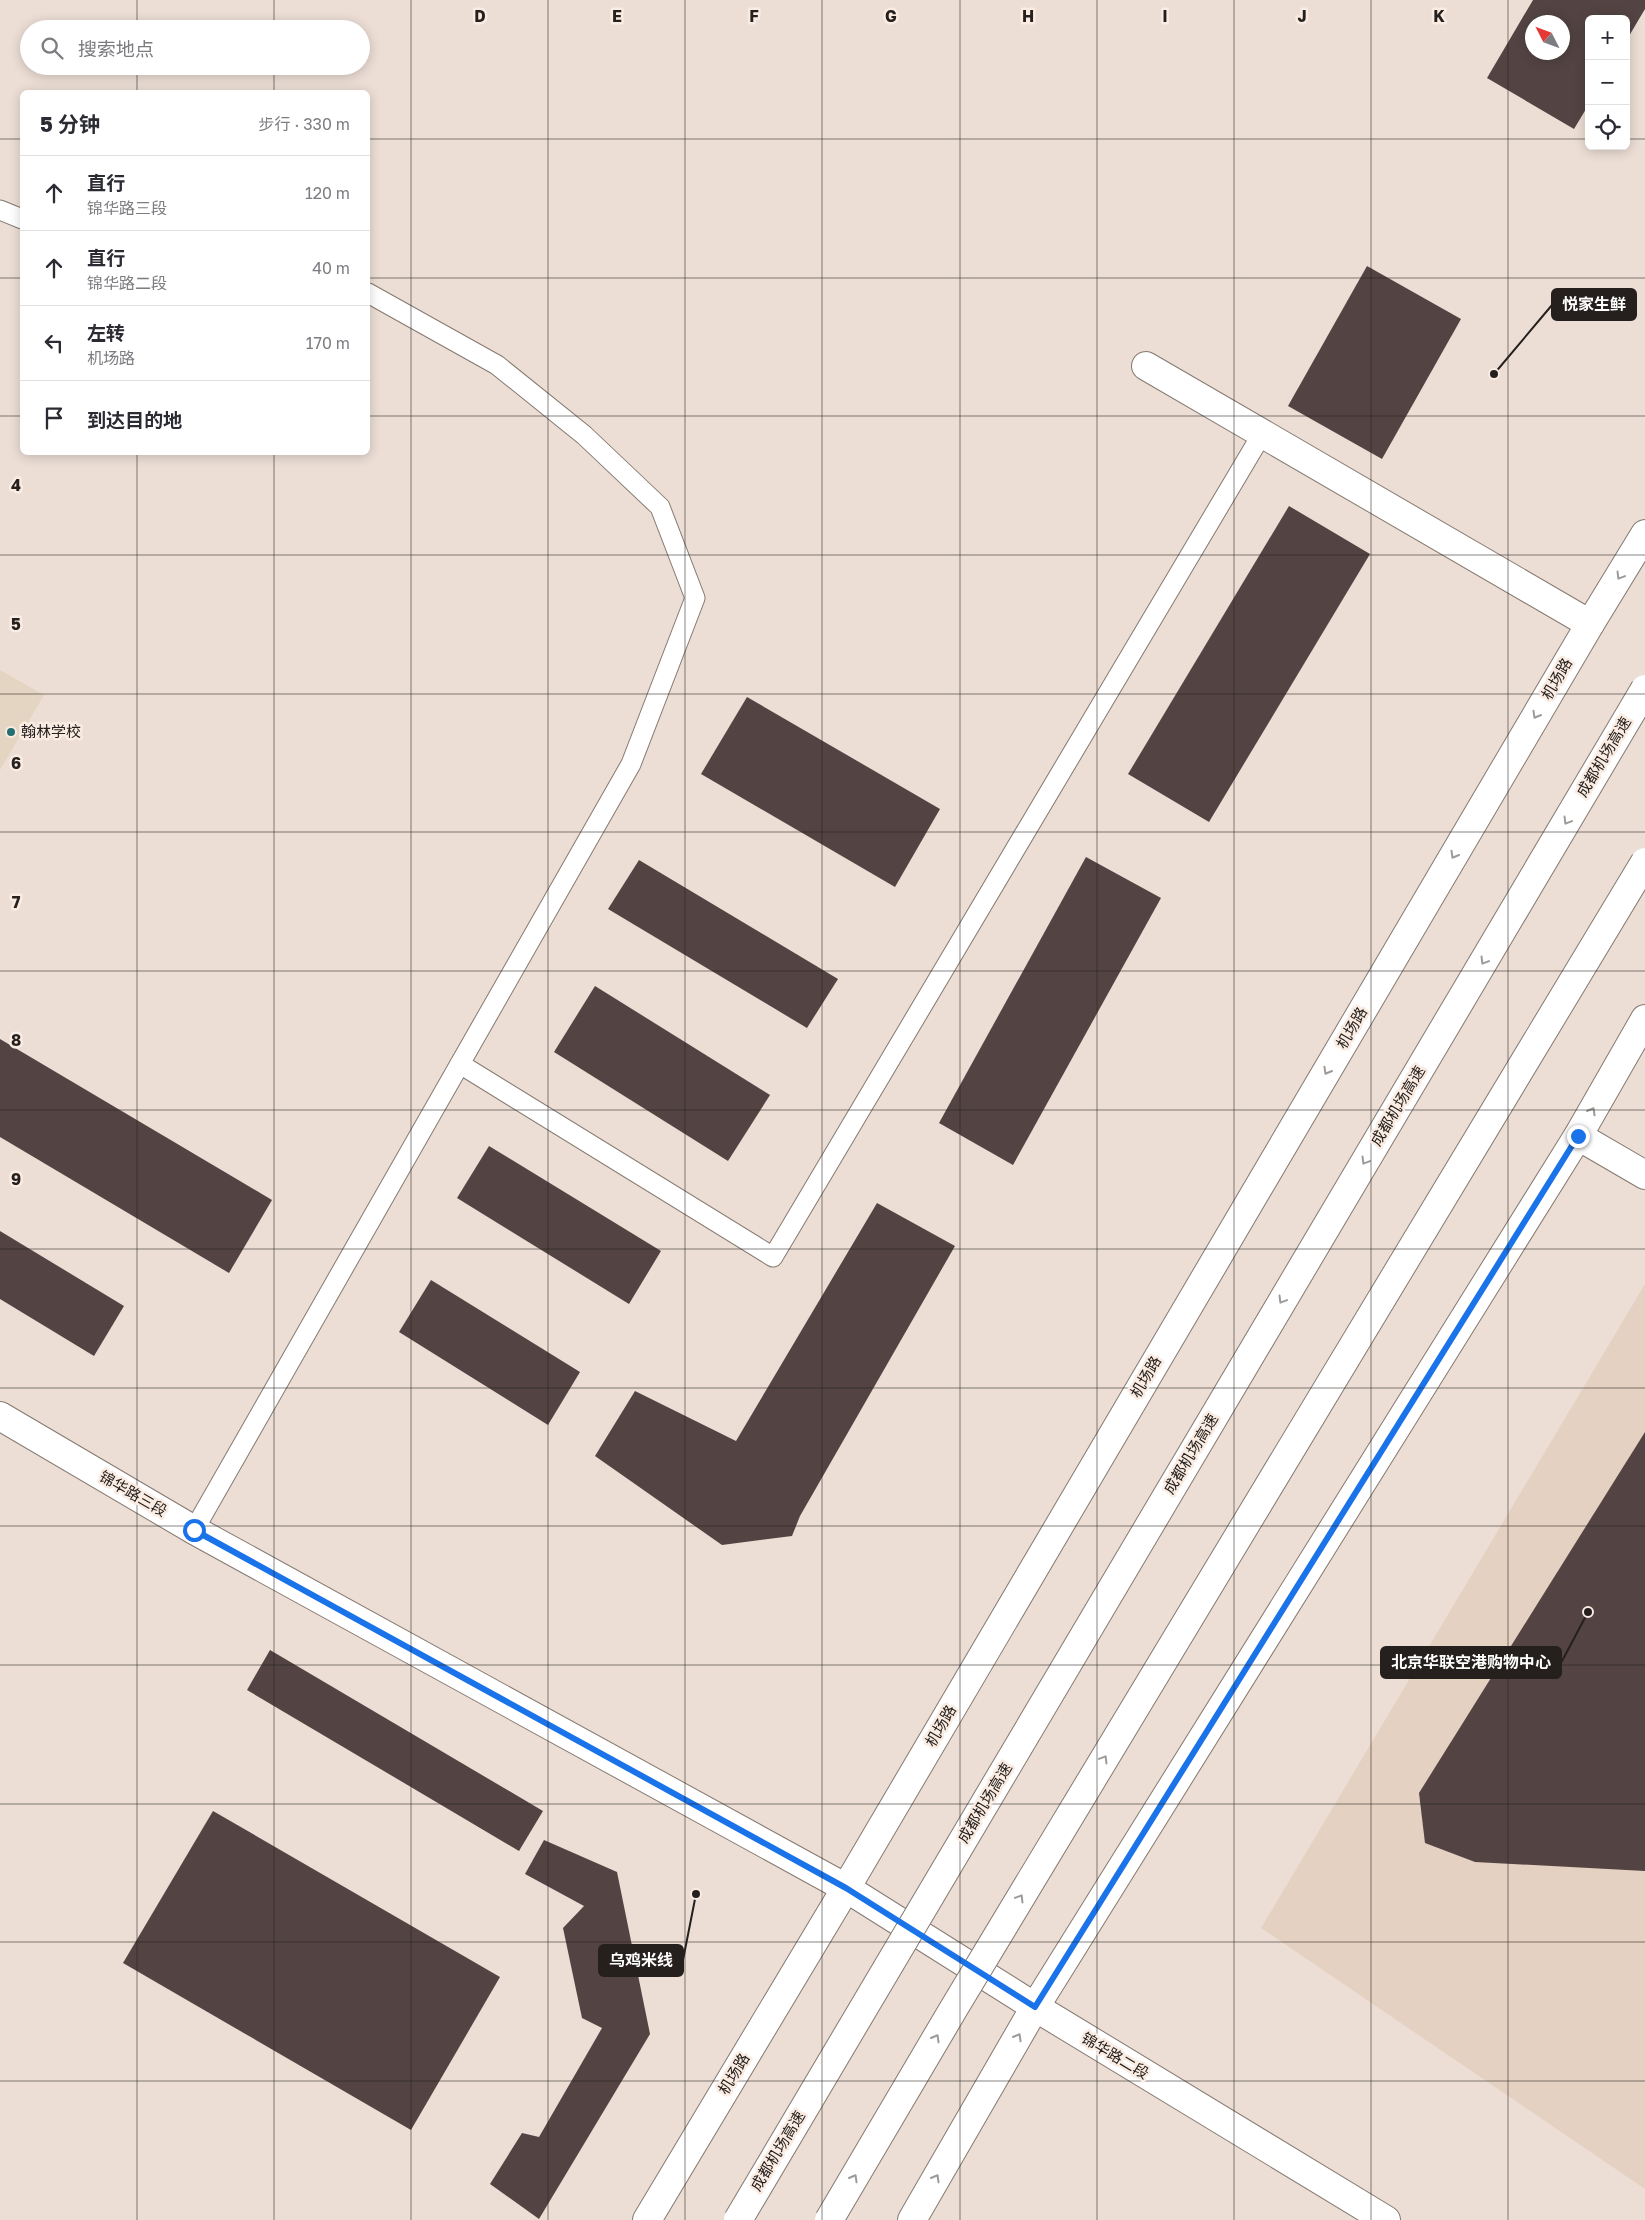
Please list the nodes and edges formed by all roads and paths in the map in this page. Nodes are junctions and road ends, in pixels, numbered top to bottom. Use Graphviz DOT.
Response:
graph roads {
  1 [pos="0,210"];
  2 [pos="20,218"];
  3 [pos="370,294"];
  4 [pos="1146,366"];
  5 [pos="1262,434"];
  6 [pos="1645,534"];
  7 [pos="1590,624"];
  8 [pos="1645,689"];
  9 [pos="1645,862"];
  10 [pos="1645,1019"];
  11 [pos="460,1064"];
  12 [pos="1578,1136"];
  13 [pos="1645,1175"];
  14 [pos="0,1416"];
  15 [pos="194,1530"];
  16 [pos="846,1888"];
  17 [pos="1035,2007"];
  18 [pos="647,2220"];
  19 [pos="738,2220"];
  20 [pos="830,2220"];
  21 [pos="912,2220"];
  22 [pos="1386,2220"];
  1 -- 2 [label="lane"];
  3 -- 11 [label="lane"];
  4 -- 5 [label="main road"];
  5 -- 7 [label="main road"];
  5 -- 11 [label="lane"];
  6 -- 7 [label="main road, 机场路, one-way"];
  7 -- 16 [label="main road, 机场路, one-way"];
  8 -- 19 [label="main road, 成都机场高速, one-way, bridge"];
  20 -- 9 [label="main road, one-way, bridge"];
  12 -- 10 [label="main road, one-way"];
  11 -- 15 [label="lane"];
  12 -- 13 [label="main road"];
  12 -- 17 [label="main road"];
  14 -- 15 [label="main road, 锦华路三段"];
  15 -- 16 [label="main road, 锦华路三段"];
  16 -- 17 [label="main road, 锦华路二段"];
  16 -- 18 [label="main road, 机场路"];
  21 -- 17 [label="main road, one-way"];
  17 -- 22 [label="main road, 锦华路二段"];
}
